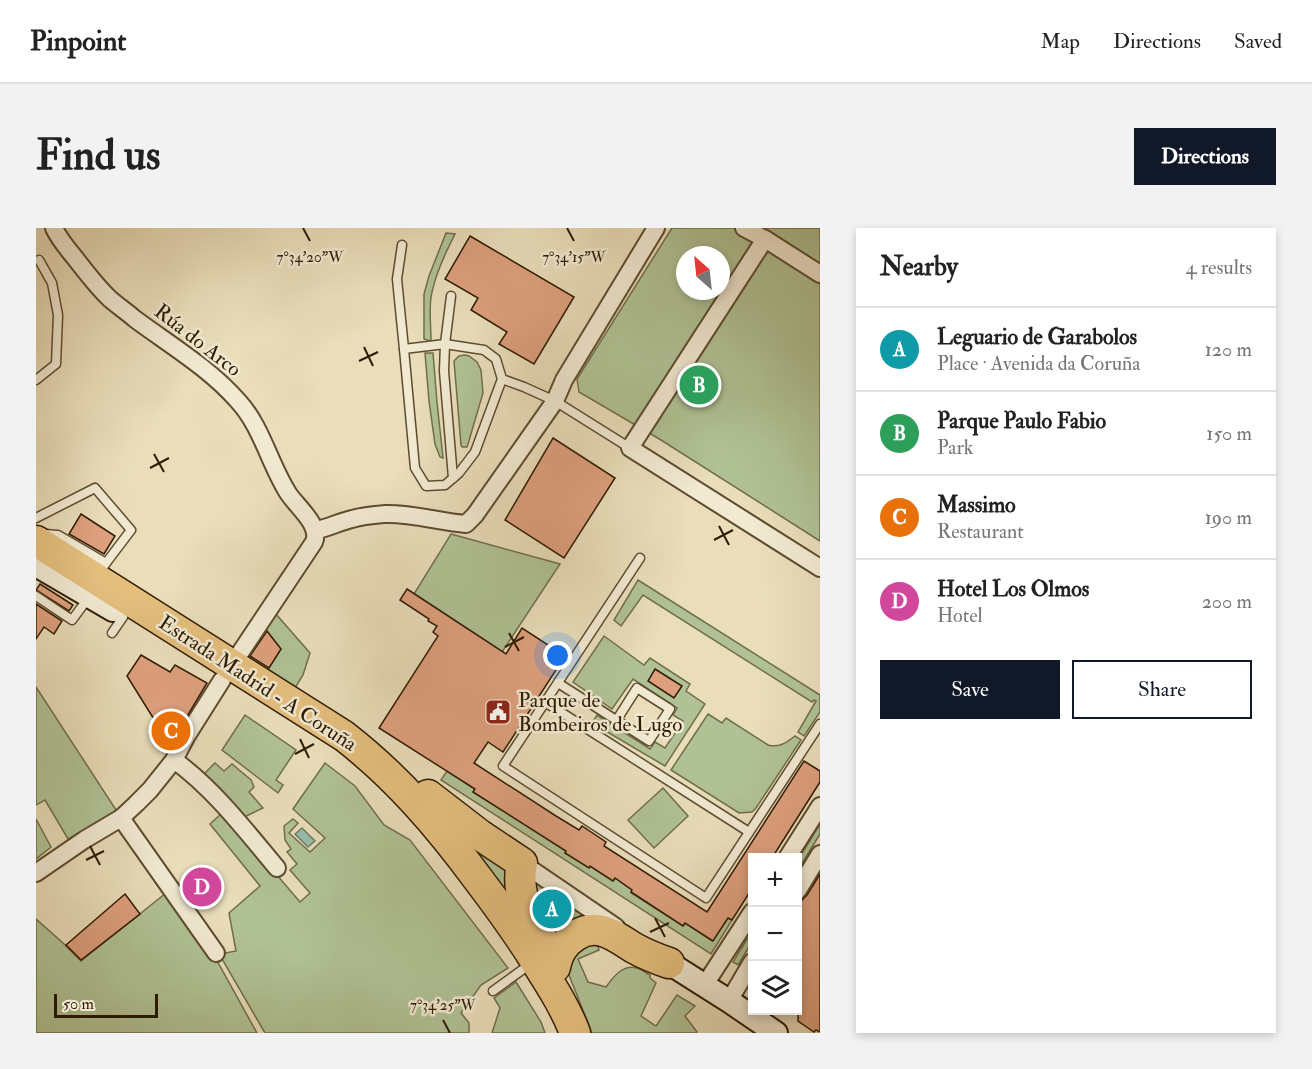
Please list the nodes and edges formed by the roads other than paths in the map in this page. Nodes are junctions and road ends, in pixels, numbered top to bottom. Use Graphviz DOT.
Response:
graph roads {
  1 [pos="54,228"];
  2 [pos="656,228"];
  3 [pos="744,228"];
  4 [pos="765,239"];
  5 [pos="402,245"];
  6 [pos="39,260"];
  7 [pos="820,274"];
  8 [pos="451,296"];
  9 [pos="445,344"];
  10 [pos="404,350"];
  11 [pos="502,379"];
  12 [pos="36,380"];
  13 [pos="555,401"];
  14 [pos="630,448"];
  15 [pos="453,477"];
  16 [pos="36,518"];
  17 [pos="316,530"];
  18 [pos="36,533"];
  19 [pos="36,541"];
  20 [pos="36,558"];
  21 [pos="640,558"];
  22 [pos="36,566"];
  23 [pos="820,568"];
  24 [pos="36,596"];
  25 [pos="110,599"];
  26 [pos="227,673"];
  27 [pos="558,683"];
  28 [pos="545,702"];
  29 [pos="616,720"];
  30 [pos="820,724"];
  31 [pos="361,749"];
  32 [pos="174,760"];
  33 [pos="820,806"];
  34 [pos="121,818"];
  35 [pos="749,832"];
  36 [pos="791,853"];
  37 [pos="820,854"];
  38 [pos="522,863"];
  39 [pos="277,868"];
  40 [pos="36,873"];
  41 [pos="802,883"];
  42 [pos="748,920"];
  43 [pos="216,953"];
  44 [pos="669,963"];
  45 [pos="555,967"];
  46 [pos="522,970"];
  47 [pos="748,970"];
  48 [pos="704,986"];
  49 [pos="492,991"];
  50 [pos="729,1000"];
  51 [pos="569,1031"];
  52 [pos="776,1033"];
  1 -- 17 [label="street, Rúa do Arco"];
  2 -- 13 [label="street"];
  3 -- 4 [label="street"];
  4 -- 7 [label="street"];
  4 -- 14 [label="street"];
  5 -- 10 [label="lane"];
  6 -- 12 [label="lane"];
  8 -- 9 [label="lane"];
  9 -- 10 [label="lane"];
  9 -- 11 [label="lane"];
  9 -- 15 [label="lane"];
  10 -- 15 [label="lane"];
  11 -- 13 [label="lane"];
  11 -- 15 [label="lane"];
  13 -- 14 [label="lane"];
  13 -- 17 [label="street"];
  14 -- 23 [label="street"];
  16 -- 25 [label="lane"];
  17 -- 26 [label="street"];
  18 -- 25 [label="main road"];
  19 -- 25 [label="highway, Estrada Madrid - A Coruña"];
  20 -- 25 [label="highway, Estrada Madrid - A Coruña"];
  21 -- 27 [label="lane"];
  22 -- 25 [label="main road"];
  24 -- 25 [label="lane"];
  25 -- 26 [label="highway, Estrada Madrid - A Coruña"];
  26 -- 31 [label="highway, Estrada Madrid - A Coruña"];
  26 -- 32 [label="street"];
  26 -- 46 [label="highway, Estrada Madrid - A Coruña"];
  27 -- 28 [label="lane"];
  27 -- 29 [label="lane"];
  28 -- 35 [label="lane"];
  28 -- 35 [label="lane"];
  29 -- 29 [label="lane"];
  30 -- 35 [label="lane"];
  31 -- 38 [label="highway"];
  31 -- 51 [label="highway, Estrada Madrid - A Coruña"];
  32 -- 34 [label="street"];
  32 -- 39 [label="street"];
  33 -- 36 [label="street"];
  34 -- 40 [label="street"];
  34 -- 43 [label="street"];
  37 -- 41 [label="street"];
  38 -- 44 [label="street"];
  38 -- 45 [label="highway"];
  42 -- 48 [label="street"];
  44 -- 45 [label="highway"];
  44 -- 48 [label="main road"];
  45 -- 51 [label="highway"];
  46 -- 49 [label="lane"];
  46 -- 51 [label="highway, Estrada Madrid - A Coruña"];
  47 -- 50 [label="street"];
  48 -- 50 [label="main road"];
  50 -- 52 [label="main road"];
}
